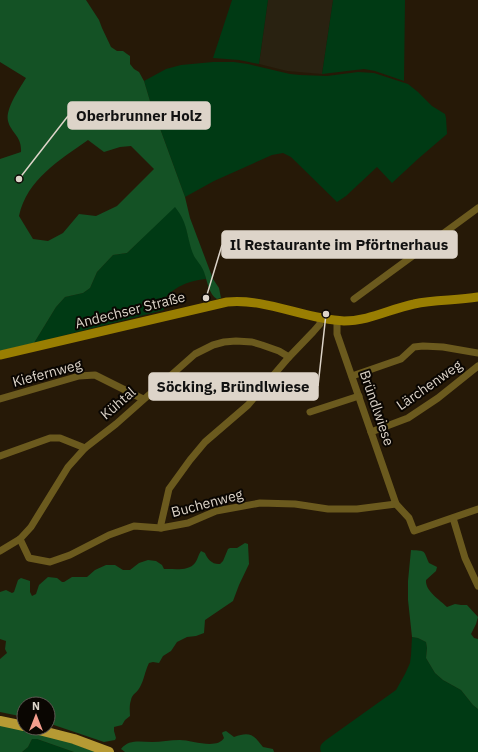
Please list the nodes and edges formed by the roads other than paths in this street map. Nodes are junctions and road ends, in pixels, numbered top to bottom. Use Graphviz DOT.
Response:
graph roads {
  1 [pos="478,208"];
  2 [pos="478,298"];
  3 [pos="354,299"];
  4 [pos="320,318"];
  5 [pos="337,320"];
  6 [pos="478,353"];
  7 [pos="0,355"];
  8 [pos="289,357"];
  9 [pos="478,366"];
  10 [pos="352,376"];
  11 [pos="359,396"];
  12 [pos="143,399"];
  13 [pos="0,400"];
  14 [pos="310,412"];
  15 [pos="371,432"];
  16 [pos="85,448"];
  17 [pos="0,456"];
  18 [pos="396,504"];
  19 [pos="478,509"];
  20 [pos="453,518"];
  21 [pos="161,528"];
  22 [pos="20,539"];
  23 [pos="0,551"];
  24 [pos="478,586"];
  25 [pos="0,721"];
  26 [pos="16,724"];
  27 [pos="56,734"];
  28 [pos="109,752"];
  1 -- 3 [label="street"];
  2 -- 5 [label="street, Andechser Straße"];
  4 -- 5 [label="street, Andechser Straße"];
  4 -- 7 [label="street, Andechser Straße"];
  4 -- 8 [label="street"];
  5 -- 10 [label="street, Bründlwiese"];
  6 -- 10 [label="street"];
  8 -- 12 [label="street, Kühtal"];
  8 -- 21 [label="street"];
  9 -- 15 [label="street, Lärchenweg"];
  10 -- 11 [label="street, Bründlwiese"];
  11 -- 14 [label="street"];
  11 -- 15 [label="street, Bründlwiese"];
  12 -- 13 [label="street, Kiefernweg"];
  12 -- 16 [label="street, Kühtal"];
  15 -- 18 [label="street, Bründlwiese"];
  16 -- 17 [label="street"];
  16 -- 22 [label="street, Kühtal"];
  18 -- 20 [label="street"];
  18 -- 21 [label="street, Buchenweg"];
  19 -- 20 [label="street"];
  20 -- 24 [label="street"];
  21 -- 22 [label="street, Buchenweg"];
  22 -- 23 [label="street, Kühtal"];
  25 -- 26 [label="main road"];
  27 -- 28 [label="main road"];
}
